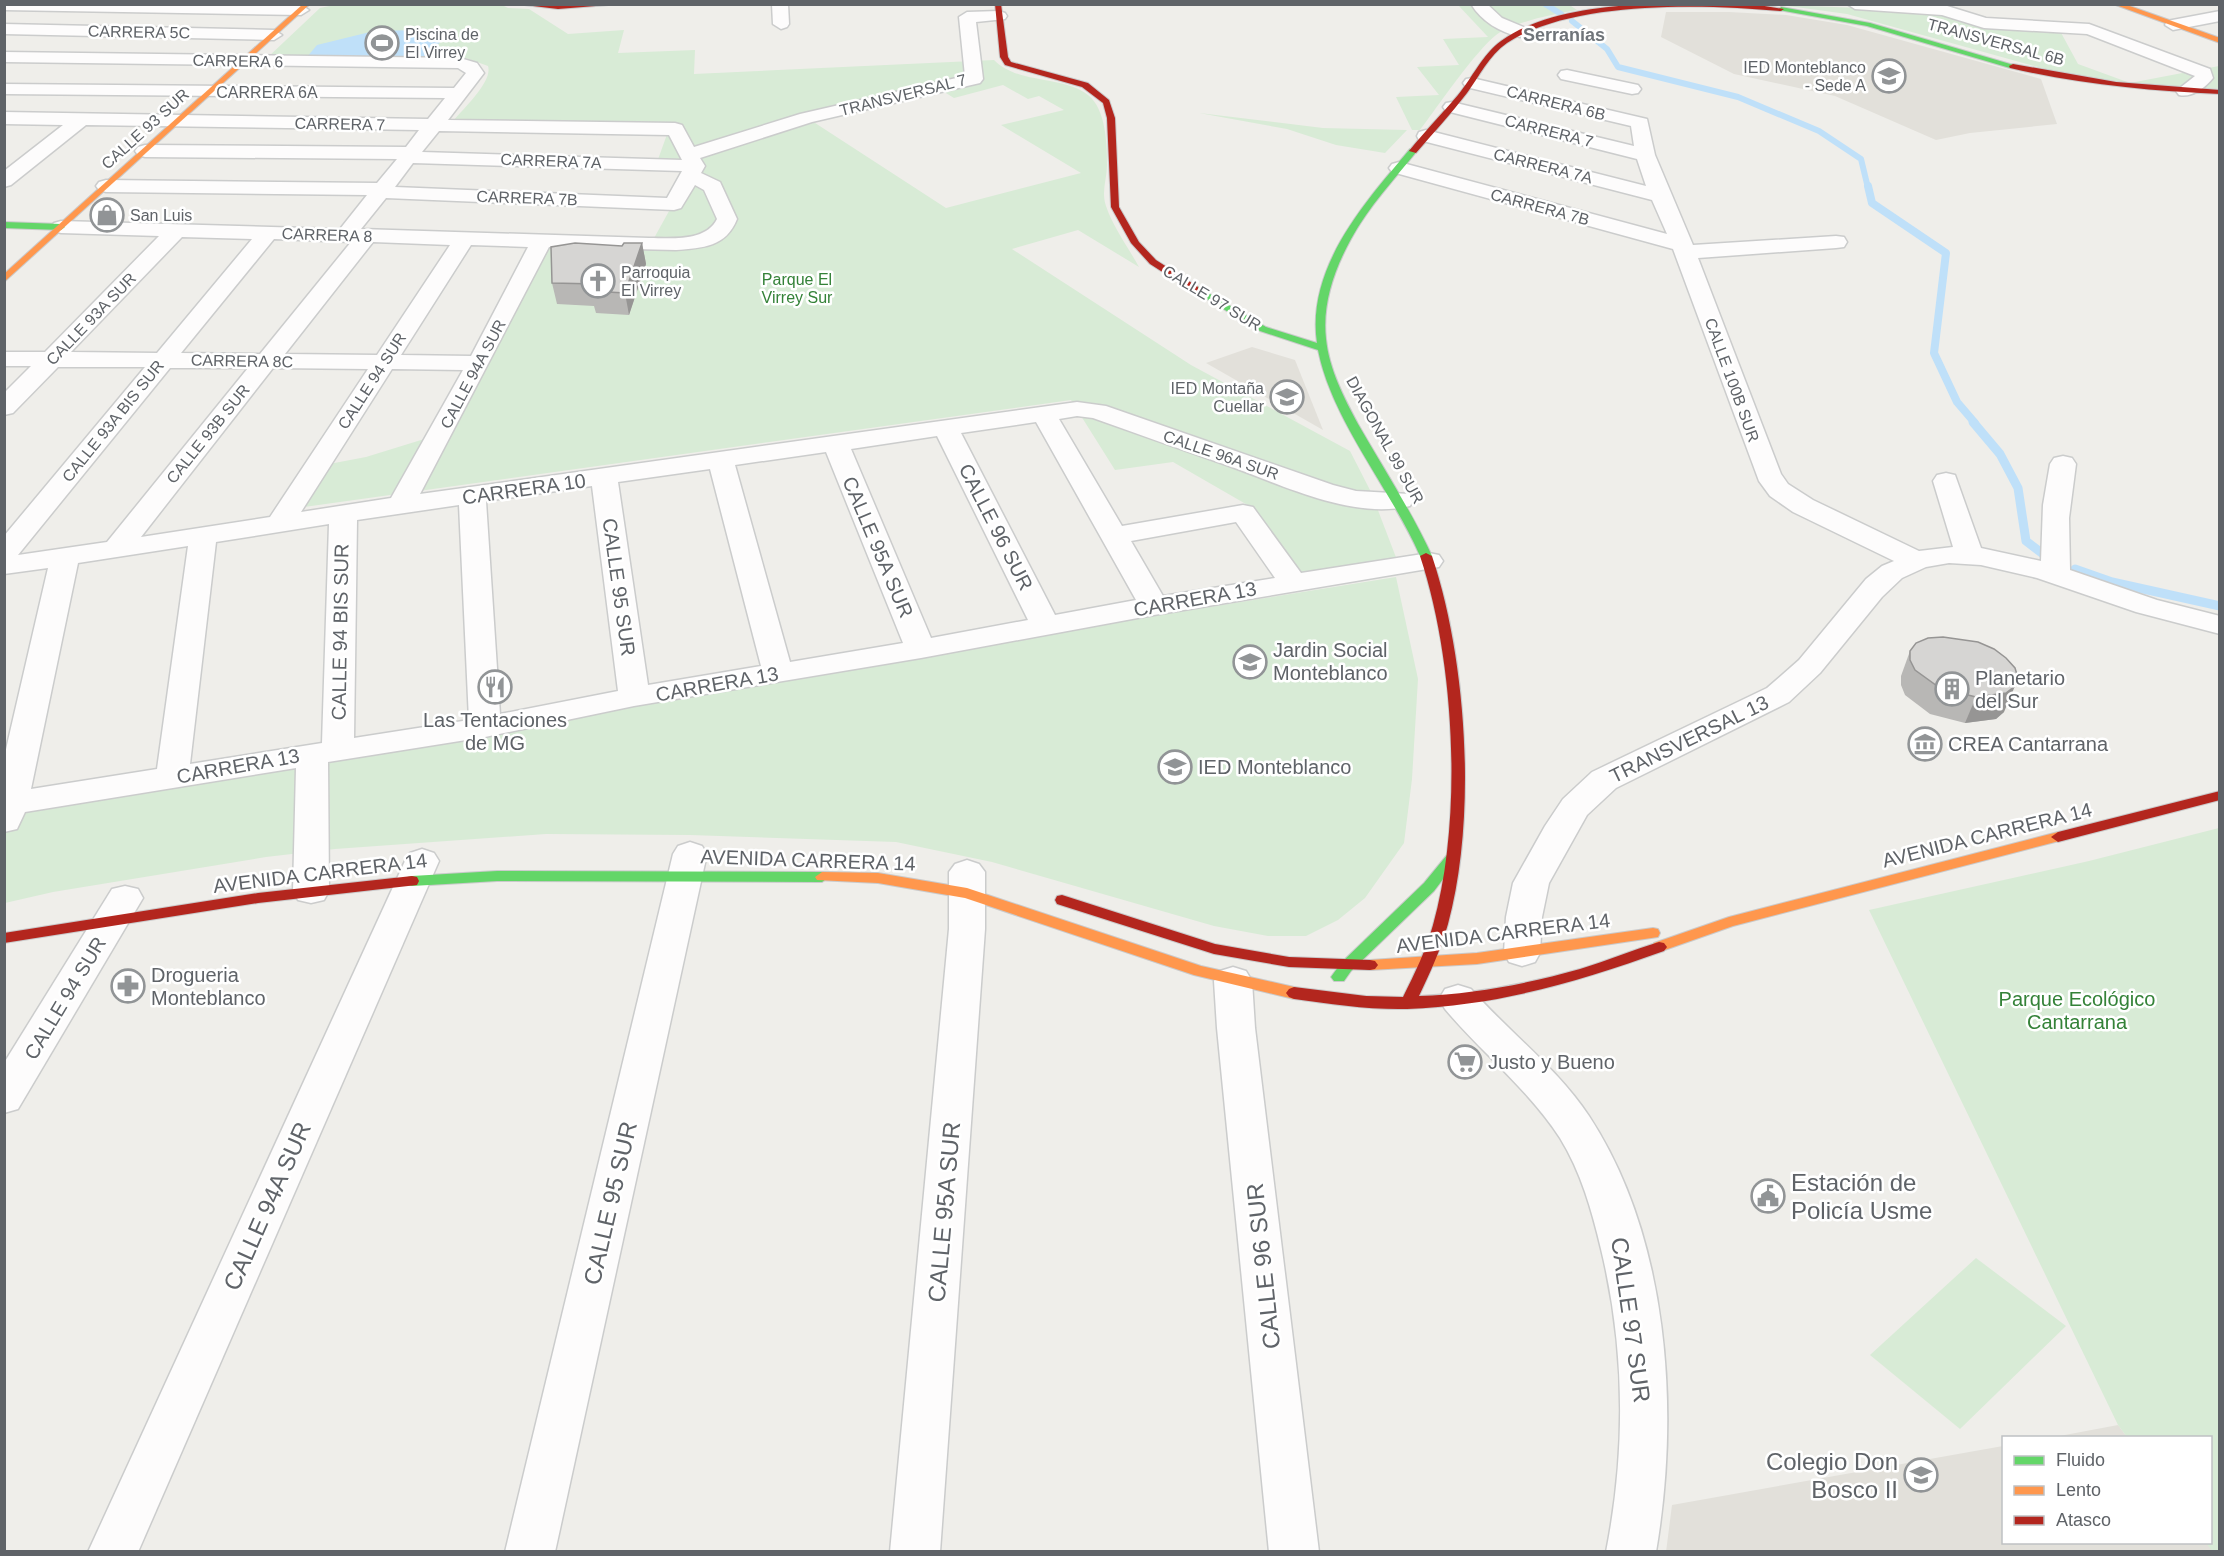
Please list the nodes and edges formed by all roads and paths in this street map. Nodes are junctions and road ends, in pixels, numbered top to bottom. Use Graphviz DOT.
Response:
graph roads {
  1 [pos="519,4"];
  2 [pos="618,4"];
  3 [pos="780,4"];
  4 [pos="1479,4"];
  5 [pos="1855,4"];
  6 [pos="1976,4"];
  7 [pos="2116,4"];
  8 [pos="4,5"];
  9 [pos="98,5"];
  10 [pos="547,5"];
  11 [pos="306,6"];
  12 [pos="1766,7"];
  13 [pos="999,10"];
  14 [pos="2220,16"];
  15 [pos="1984,23"];
  16 [pos="781,24"];
  17 [pos="2173,25"];
  18 [pos="4,29"];
  19 [pos="57,31"];
  20 [pos="1520,32"];
  21 [pos="274,35"];
  22 [pos="2220,41"];
  23 [pos="7,59"];
  24 [pos="244,62"];
  25 [pos="471,67"];
  26 [pos="1472,83"];
  27 [pos="4,89"];
  28 [pos="1632,89"];
  29 [pos="211,92"];
  30 [pos="2185,92"];
  31 [pos="2220,92"];
  32 [pos="458,93"];
  33 [pos="1554,104"];
  34 [pos="1452,107"];
  35 [pos="4,118"];
  36 [pos="82,119"];
  37 [pos="178,122"];
  38 [pos="1640,123"];
  39 [pos="433,125"];
  40 [pos="1426,136"];
  41 [pos="145,151"];
  42 [pos="410,155"];
  43 [pos="1645,155"];
  44 [pos="691,165"];
  45 [pos="1399,168"];
  46 [pos="4,181"];
  47 [pos="106,186"];
  48 [pos="381,191"];
  49 [pos="1660,196"];
  50 [pos="4,225"];
  51 [pos="61,227"];
  52 [pos="177,230"];
  53 [pos="268,233"];
  54 [pos="356,236"];
  55 [pos="464,239"];
  56 [pos="542,241"];
  57 [pos="1836,242"];
  58 [pos="1683,248"];
  59 [pos="6,276"];
  60 [pos="1323,348"];
  61 [pos="4,358"];
  62 [pos="52,359"];
  63 [pos="164,360"];
  64 [pos="266,361"];
  65 [pos="384,362"];
  66 [pos="479,363"];
  67 [pos="4,408"];
  68 [pos="1044,414"];
  69 [pos="946,429"];
  70 [pos="836,444"];
  71 [pos="721,460"];
  72 [pos="2063,464"];
  73 [pos="604,477"];
  74 [pos="1946,481"];
  75 [pos="472,496"];
  76 [pos="1400,500"];
  77 [pos="402,505"];
  78 [pos="343,514"];
  79 [pos="280,523"];
  80 [pos="203,535"];
  81 [pos="1114,536"];
  82 [pos="117,548"];
  83 [pos="4,554"];
  84 [pos="65,557"];
  85 [pos="1970,557"];
  86 [pos="1915,560"];
  87 [pos="1429,561"];
  88 [pos="4,566"];
  89 [pos="2056,573"];
  90 [pos="1293,583"];
  91 [pos="1154,606"];
  92 [pos="2220,625"];
  93 [pos="1046,626"];
  94 [pos="921,649"];
  95 [pos="778,673"];
  96 [pos="634,698"];
  97 [pos="484,727"];
  98 [pos="325,751"];
  99 [pos="172,778"];
  100 [pos="2220,795"];
  101 [pos="7,810"];
  102 [pos="1453,856"];
  103 [pos="690,859"];
  104 [pos="419,866"];
  105 [pos="311,876"];
  106 [pos="966,877"];
  107 [pos="1045,895"];
  108 [pos="119,904"];
  109 [pos="1729,922"];
  110 [pos="4,938"];
  111 [pos="1522,953"];
  112 [pos="1426,965"];
  113 [pos="1346,967"];
  114 [pos="1233,981"];
  115 [pos="1458,999"];
  116 [pos="1335,1001"];
  117 [pos="1408,1003"];
  118 [pos="4,1098"];
  119 [pos="113,1551"];
  120 [pos="530,1551"];
  121 [pos="915,1551"];
  122 [pos="1294,1551"];
  123 [pos="1631,1551"];
  1 -- 10 [label="street"];
  2 -- 10 [label="street"];
  3 -- 16 [label="street"];
  4 -- 20 [label="street"];
  5 -- 15 [label="street"];
  6 -- 15 [label="street"];
  7 -- 17 [label="street"];
  8 -- 9 [label="street"];
  9 -- 11 [label="street"];
  9 -- 19 [label="street"];
  11 -- 21 [label="street, CALLE 93 SUR"];
  12 -- 20 [label="street"];
  12 -- 30 [label="street, TRANSVERSAL 6B"];
  13 -- 44 [label="street, TRANSVERSAL 7"];
  13 -- 60 [label="street, CALLE 97 SUR"];
  14 -- 17 [label="street"];
  15 -- 30 [label="street"];
  17 -- 22 [label="street"];
  18 -- 19 [label="street, CARRERA 5C"];
  19 -- 21 [label="street, CARRERA 5C"];
  19 -- 23 [label="street"];
  20 -- 26 [label="street, DIAGONAL 99 SUR"];
  21 -- 24 [label="street, CALLE 93 SUR"];
  23 -- 24 [label="street, CARRERA 6"];
  24 -- 25 [label="street, CARRERA 6"];
  24 -- 29 [label="street, CALLE 93 SUR"];
  25 -- 32 [label="street, CALLE 93B SUR"];
  26 -- 33 [label="street, CARRERA 6B"];
  26 -- 34 [label="street, DIAGONAL 99 SUR"];
  27 -- 29 [label="street, CARRERA 6A"];
  28 -- 33 [label="street"];
  29 -- 32 [label="street, CARRERA 6A"];
  29 -- 37 [label="street, CALLE 93 SUR"];
  30 -- 31 [label="street"];
  32 -- 39 [label="street, CALLE 93B SUR"];
  33 -- 38 [label="street, CARRERA 6B"];
  34 -- 40 [label="street, DIAGONAL 99 SUR"];
  34 -- 43 [label="street, CARRERA 7"];
  35 -- 36 [label="street, CARRERA 7"];
  36 -- 37 [label="street, CARRERA 7"];
  36 -- 46 [label="street"];
  37 -- 39 [label="street, CARRERA 7"];
  37 -- 41 [label="street, CALLE 93 SUR"];
  38 -- 43 [label="street, CALLE 100B SUR"];
  39 -- 42 [label="street, CALLE 93B SUR"];
  39 -- 44 [label="street, CARRERA 7"];
  40 -- 45 [label="street, DIAGONAL 99 SUR"];
  40 -- 49 [label="street, CARRERA 7A"];
  41 -- 42 [label="street, CARRERA 7A"];
  41 -- 47 [label="street, CALLE 93 SUR"];
  42 -- 44 [label="street, CARRERA 7A"];
  42 -- 48 [label="street, CALLE 93B SUR"];
  43 -- 49 [label="street, CALLE 100B SUR"];
  44 -- 48 [label="street, CARRERA 7B"];
  44 -- 56 [label="street, CARRERA 8"];
  45 -- 58 [label="street, CARRERA 7B"];
  45 -- 60 [label="street, DIAGONAL 99 SUR"];
  47 -- 48 [label="street, CARRERA 7B"];
  47 -- 51 [label="street, CALLE 93 SUR"];
  48 -- 54 [label="street, CALLE 93B SUR"];
  49 -- 58 [label="street, CALLE 100B SUR"];
  50 -- 51 [label="street, CARRERA 8"];
  51 -- 52 [label="street, CARRERA 8"];
  51 -- 59 [label="street, CALLE 93 SUR"];
  52 -- 53 [label="street, CARRERA 8"];
  52 -- 62 [label="street, CALLE 93A SUR"];
  53 -- 54 [label="street, CARRERA 8"];
  53 -- 63 [label="street, CALLE 93A BIS SUR"];
  54 -- 55 [label="street, CARRERA 8"];
  54 -- 64 [label="street, CALLE 93B SUR"];
  55 -- 56 [label="street, CARRERA 8"];
  55 -- 65 [label="street, CALLE 94 SUR"];
  56 -- 66 [label="street, CALLE 94A SUR"];
  57 -- 58 [label="street, CARRERA 7B"];
  58 -- 86 [label="street, CALLE 100B SUR"];
  60 -- 76 [label="street, DIAGONAL 99 SUR"];
  61 -- 62 [label="street, CARRERA 8C"];
  62 -- 63 [label="street, CARRERA 8C"];
  62 -- 67 [label="street, CALLE 93A SUR"];
  63 -- 64 [label="street, CARRERA 8C"];
  63 -- 83 [label="street, CALLE 93A BIS SUR"];
  64 -- 65 [label="street, CARRERA 8C"];
  64 -- 82 [label="street, CALLE 93B SUR"];
  65 -- 66 [label="street, CARRERA 8C"];
  65 -- 79 [label="street, CALLE 94 SUR"];
  66 -- 77 [label="street, CALLE 94A SUR"];
  68 -- 69 [label="street, CARRERA 10"];
  68 -- 76 [label="street, CALLE 96A SUR"];
  68 -- 81 [label="street"];
  69 -- 70 [label="street, CARRERA 10"];
  69 -- 93 [label="street, CALLE 96 SUR"];
  70 -- 71 [label="street, CARRERA 10"];
  70 -- 94 [label="street, CALLE 95A SUR"];
  71 -- 73 [label="street, CARRERA 10"];
  71 -- 95 [label="street"];
  72 -- 89 [label="street"];
  73 -- 75 [label="street, CARRERA 10"];
  73 -- 96 [label="street, CALLE 95 SUR"];
  74 -- 85 [label="street"];
  75 -- 77 [label="street, CARRERA 10"];
  75 -- 97 [label="street"];
  76 -- 87 [label="street, DIAGONAL 99 SUR"];
  77 -- 78 [label="street, CARRERA 10"];
  78 -- 79 [label="street, CARRERA 10"];
  78 -- 98 [label="street, CALLE 94 BIS SUR"];
  79 -- 80 [label="street, CARRERA 10"];
  80 -- 82 [label="street, CARRERA 10"];
  80 -- 99 [label="street"];
  81 -- 90 [label="street"];
  81 -- 91 [label="street"];
  82 -- 84 [label="street, CARRERA 10"];
  84 -- 88 [label="street, CARRERA 10"];
  84 -- 101 [label="street"];
  85 -- 86 [label="street"];
  85 -- 89 [label="street"];
  86 -- 111 [label="street, TRANSVERSAL 13"];
  87 -- 90 [label="street, CARRERA 13"];
  87 -- 102 [label="street, DIAGONAL 99 SUR"];
  89 -- 92 [label="street"];
  90 -- 91 [label="street, CARRERA 13"];
  91 -- 93 [label="street, CARRERA 13"];
  93 -- 94 [label="street, CARRERA 13"];
  94 -- 95 [label="street, CARRERA 13"];
  95 -- 96 [label="street, CARRERA 13"];
  96 -- 97 [label="street, CARRERA 13"];
  97 -- 98 [label="street, CARRERA 13"];
  98 -- 99 [label="street, CARRERA 13"];
  98 -- 105 [label="street, CALLE 94 BIS SUR"];
  99 -- 101 [label="street, CARRERA 13"];
  100 -- 109 [label="street, AVENIDA CARRERA 14"];
  102 -- 112 [label="street, DIAGONAL 99 SUR"];
  102 -- 113 [label="street"];
  103 -- 104 [label="street, AVENIDA CARRERA 14"];
  103 -- 106 [label="street, AVENIDA CARRERA 14"];
  103 -- 120 [label="street, CALLE 95 SUR"];
  104 -- 105 [label="street, AVENIDA CARRERA 14"];
  104 -- 119 [label="street, CALLE 94A SUR"];
  105 -- 108 [label="street, AVENIDA CARRERA 14"];
  106 -- 114 [label="street, AVENIDA CARRERA 14"];
  106 -- 121 [label="street, CALLE 95A SUR"];
  107 -- 113 [label="street, AVENIDA CARRERA 14"];
  108 -- 110 [label="street, AVENIDA CARRERA 14"];
  108 -- 118 [label="street, CALLE 94 SUR"];
  109 -- 111 [label="street, AVENIDA CARRERA 14"];
  109 -- 115 [label="street, AVENIDA CARRERA 14"];
  111 -- 112 [label="street, AVENIDA CARRERA 14"];
  112 -- 113 [label="street, AVENIDA CARRERA 14"];
  112 -- 117 [label="street, DIAGONAL 99 SUR"];
  113 -- 116 [label="street"];
  114 -- 116 [label="street, AVENIDA CARRERA 14"];
  114 -- 122 [label="street, CALLE 96 SUR"];
  115 -- 117 [label="street, AVENIDA CARRERA 14"];
  115 -- 123 [label="street, CALLE 97 SUR"];
  116 -- 117 [label="street, AVENIDA CARRERA 14"];
}
